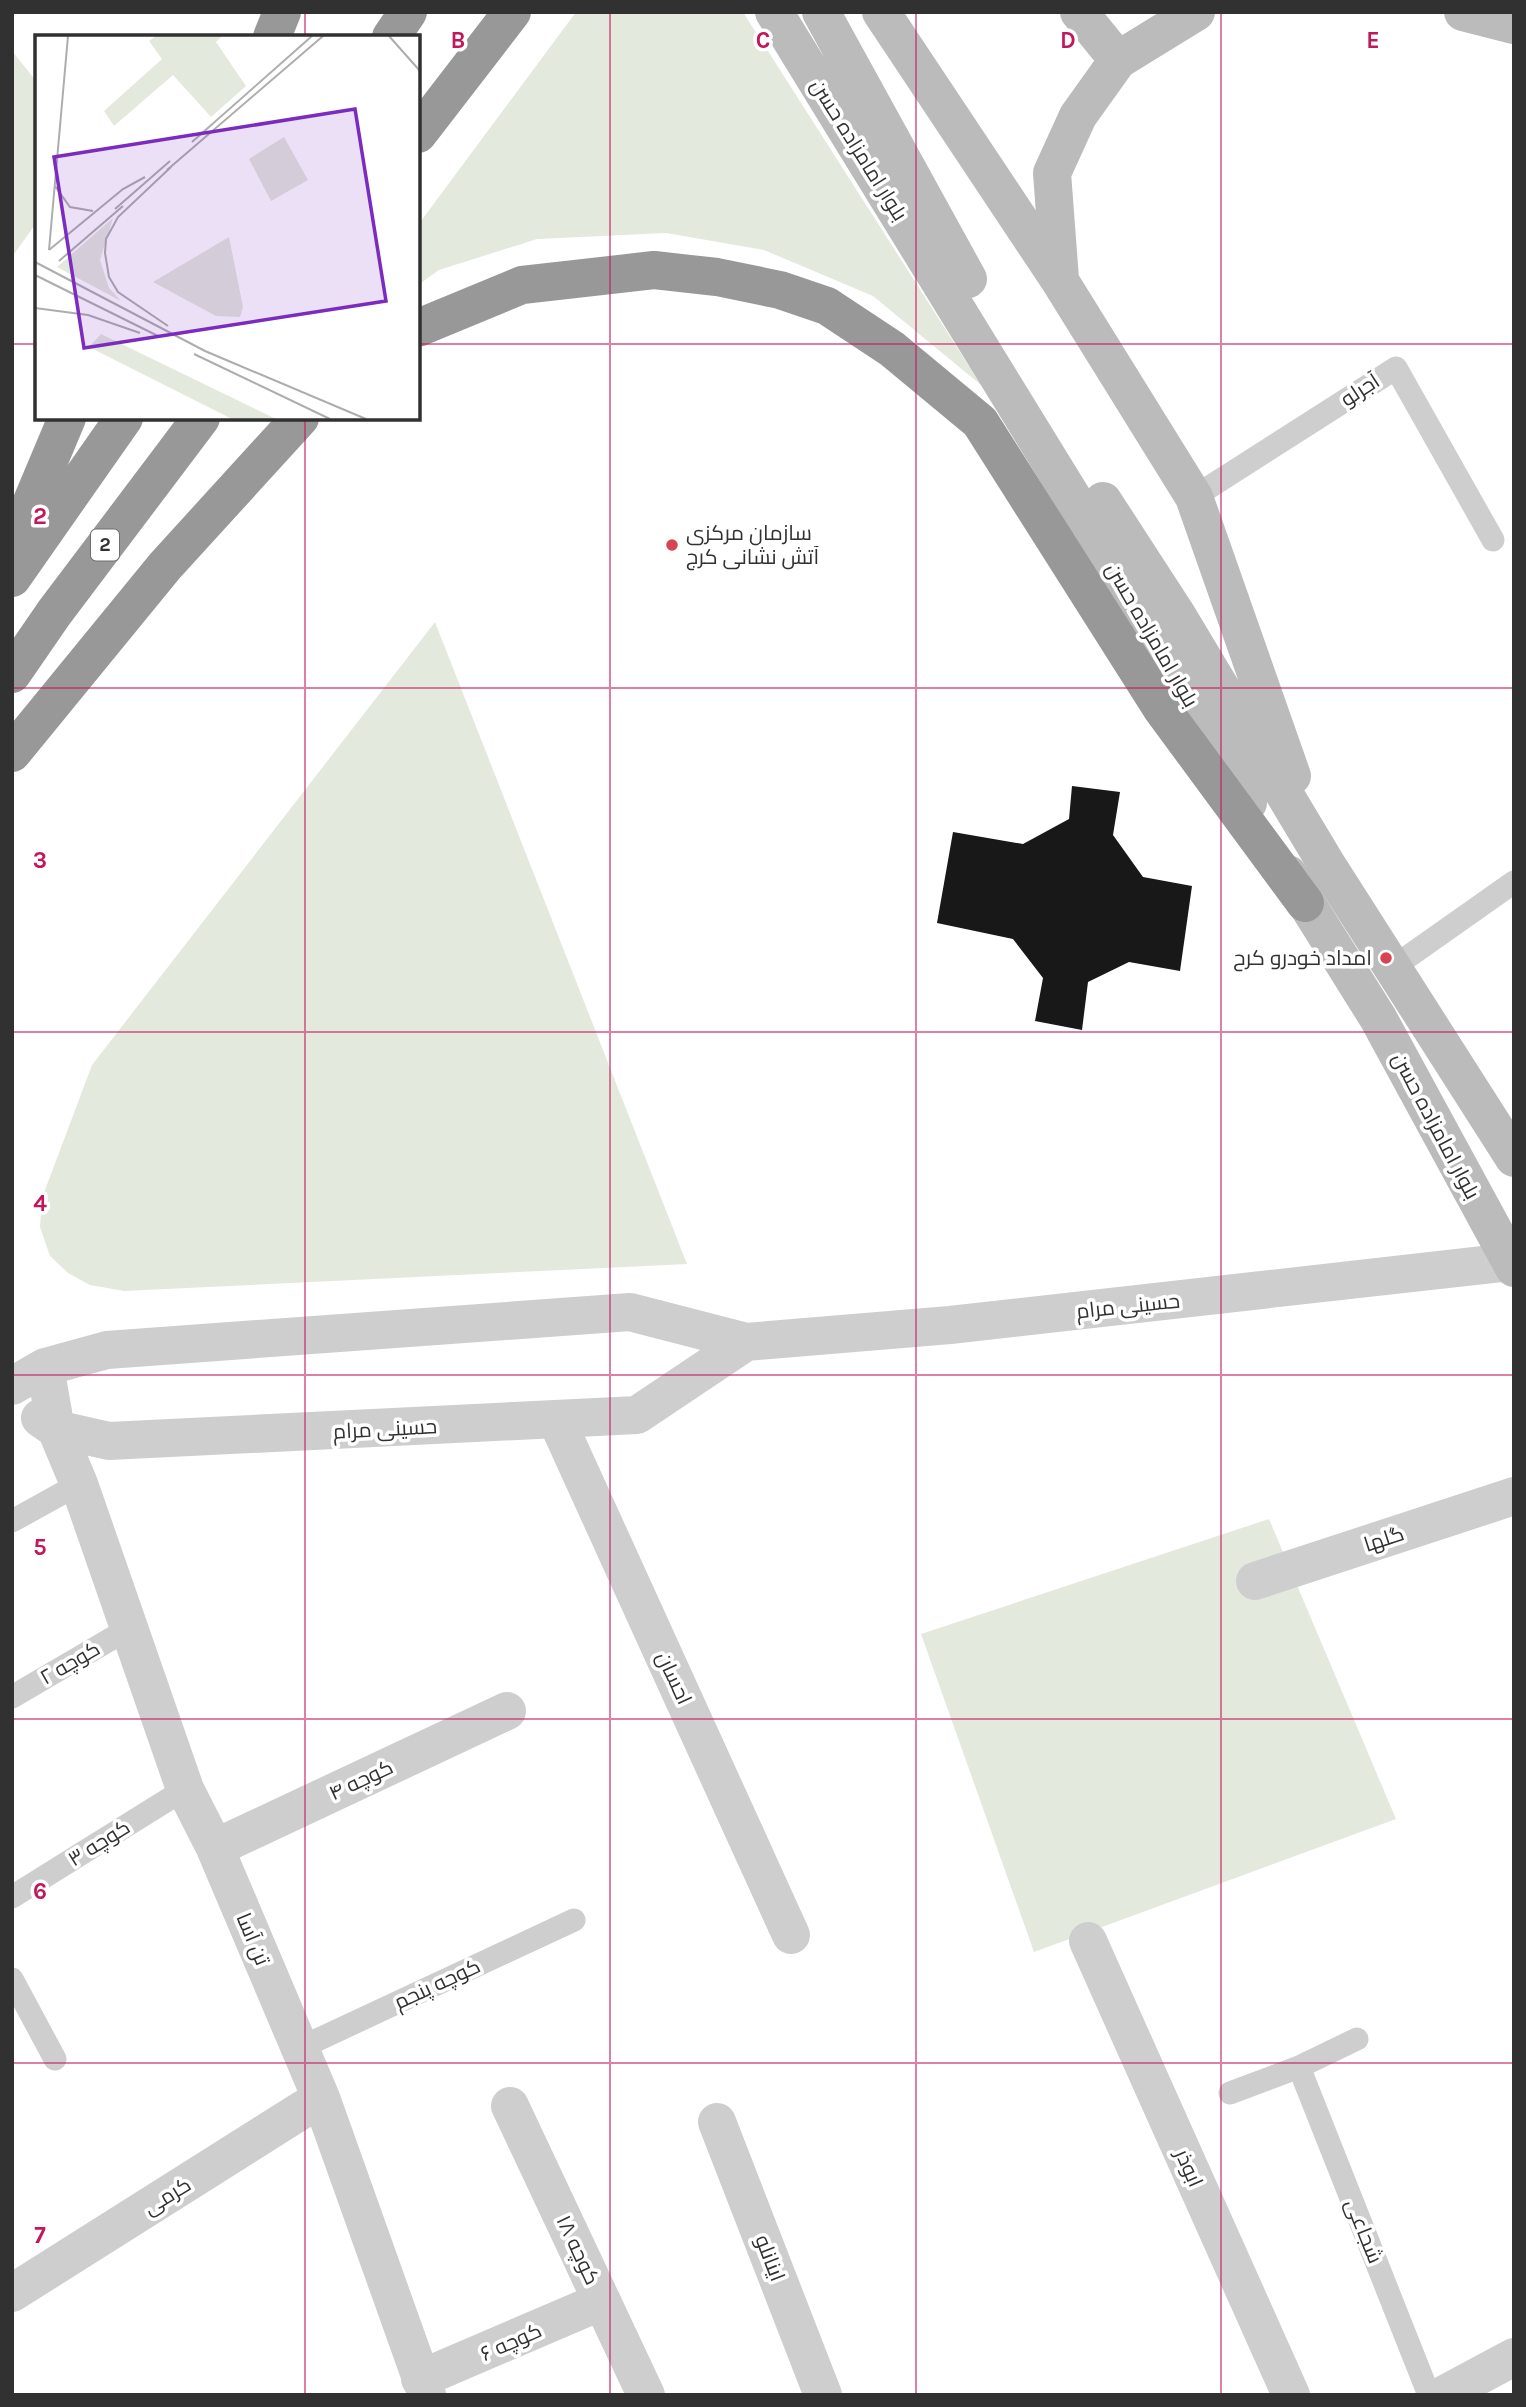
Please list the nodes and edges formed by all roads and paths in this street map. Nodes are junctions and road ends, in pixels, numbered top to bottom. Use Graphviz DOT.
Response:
graph roads {
  1 [pos="282,12"];
  2 [pos="408,12"];
  3 [pos="512,12"];
  4 [pos="774,12"];
  5 [pos="821,12"];
  6 [pos="881,12"];
  7 [pos="1079,12"];
  8 [pos="1196,12"];
  9 [pos="1463,12"];
  10 [pos="1514,25"];
  11 [pos="273,35"];
  12 [pos="392,35"];
  13 [pos="1118,60"];
  14 [pos="420,131"];
  15 [pos="1060,281"];
  16 [pos="420,327"];
  17 [pos="66,420"];
  18 [pos="123,420"];
  19 [pos="200,420"];
  20 [pos="298,420"];
  21 [pos="1194,497"];
  22 [pos="1493,540"];
  23 [pos="12,549"];
  24 [pos="12,578"];
  25 [pos="12,674"];
  26 [pos="12,753"];
  27 [pos="1307,829"];
  28 [pos="1514,882"];
  29 [pos="1305,903"];
  30 [pos="1392,968"];
  31 [pos="1514,1158"];
  32 [pos="1512,1265"];
  33 [pos="746,1342"];
  34 [pos="46,1367"];
  35 [pos="12,1386"];
  36 [pos="12,1399"];
  37 [pos="556,1421"];
  38 [pos="56,1429"];
  39 [pos="79,1484"];
  40 [pos="1514,1496"];
  41 [pos="12,1521"];
  42 [pos="1255,1581"];
  43 [pos="128,1629"];
  44 [pos="12,1697"];
  45 [pos="506,1711"];
  46 [pos="185,1789"];
  47 [pos="215,1848"];
  48 [pos="12,1897"];
  49 [pos="574,1920"];
  50 [pos="791,1935"];
  51 [pos="1088,1941"];
  52 [pos="12,1979"];
  53 [pos="1357,2039"];
  54 [pos="300,2048"];
  55 [pos="55,2059"];
  56 [pos="1299,2067"];
  57 [pos="1230,2093"];
  58 [pos="321,2098"];
  59 [pos="510,2106"];
  60 [pos="717,2122"];
  61 [pos="12,2293"];
  62 [pos="602,2301"];
  63 [pos="1514,2357"];
  64 [pos="423,2387"];
  65 [pos="646,2395"];
  66 [pos="823,2395"];
  67 [pos="1291,2395"];
  68 [pos="1429,2395"];
  69 [pos="1443,2395"];
  1 -- 11 [label="highway"];
  2 -- 12 [label="highway"];
  3 -- 14 [label="highway"];
  4 -- 29 [label="main road, بلوار امامزاده حسن"];
  5 -- 27 [label="main road, بلوار امامزاده حسن"];
  6 -- 15 [label="main road"];
  7 -- 13 [label="main road"];
  8 -- 13 [label="main road"];
  9 -- 10 [label="main road"];
  13 -- 15 [label="main road"];
  15 -- 21 [label="main road"];
  16 -- 29 [label="highway"];
  17 -- 23 [label="highway"];
  18 -- 24 [label="highway"];
  19 -- 25 [label="highway, 2"];
  20 -- 26 [label="highway"];
  21 -- 22 [label="lane, آجرلو"];
  21 -- 27 [label="main road"];
  27 -- 30 [label="main road, بلوار امامزاده حسن"];
  28 -- 30 [label="lane"];
  29 -- 32 [label="main road, بلوار امامزاده حسن"];
  30 -- 31 [label="main road, بلوار امامزاده حسن"];
  32 -- 33 [label="street, حسینی مرام"];
  33 -- 34 [label="street, حسینی مرام"];
  33 -- 37 [label="street, حسینی مرام"];
  34 -- 35 [label="street, حسینی مرام"];
  34 -- 38 [label="street, تن آسا"];
  36 -- 38 [label="street, حسینی مرام"];
  37 -- 38 [label="street, حسینی مرام"];
  37 -- 50 [label="street, احسان"];
  38 -- 39 [label="street, تن آسا"];
  39 -- 41 [label="lane"];
  39 -- 43 [label="street, تن آسا"];
  40 -- 42 [label="street, گلها"];
  43 -- 44 [label="lane, کوچه ۲"];
  43 -- 46 [label="street, تن آسا"];
  45 -- 47 [label="street, کوچه ۴"];
  46 -- 47 [label="street, تن آسا"];
  46 -- 48 [label="lane, کوچه ۳"];
  47 -- 54 [label="street, تن آسا"];
  49 -- 54 [label="lane, کوچه پنجم"];
  51 -- 67 [label="street, ابوذر"];
  52 -- 55 [label="lane"];
  53 -- 56 [label="lane"];
  54 -- 58 [label="street, تن آسا"];
  56 -- 57 [label="lane"];
  56 -- 68 [label="lane, شجاعی"];
  58 -- 61 [label="street, کرمی"];
  58 -- 64 [label="street, تن آسا"];
  59 -- 62 [label="street, کوچه ۱۸"];
  60 -- 66 [label="street, اینانلو"];
  62 -- 64 [label="street, کوچه ۶"];
  62 -- 65 [label="street, کوچه ۱۸"];
  63 -- 69 [label="street"];
}
